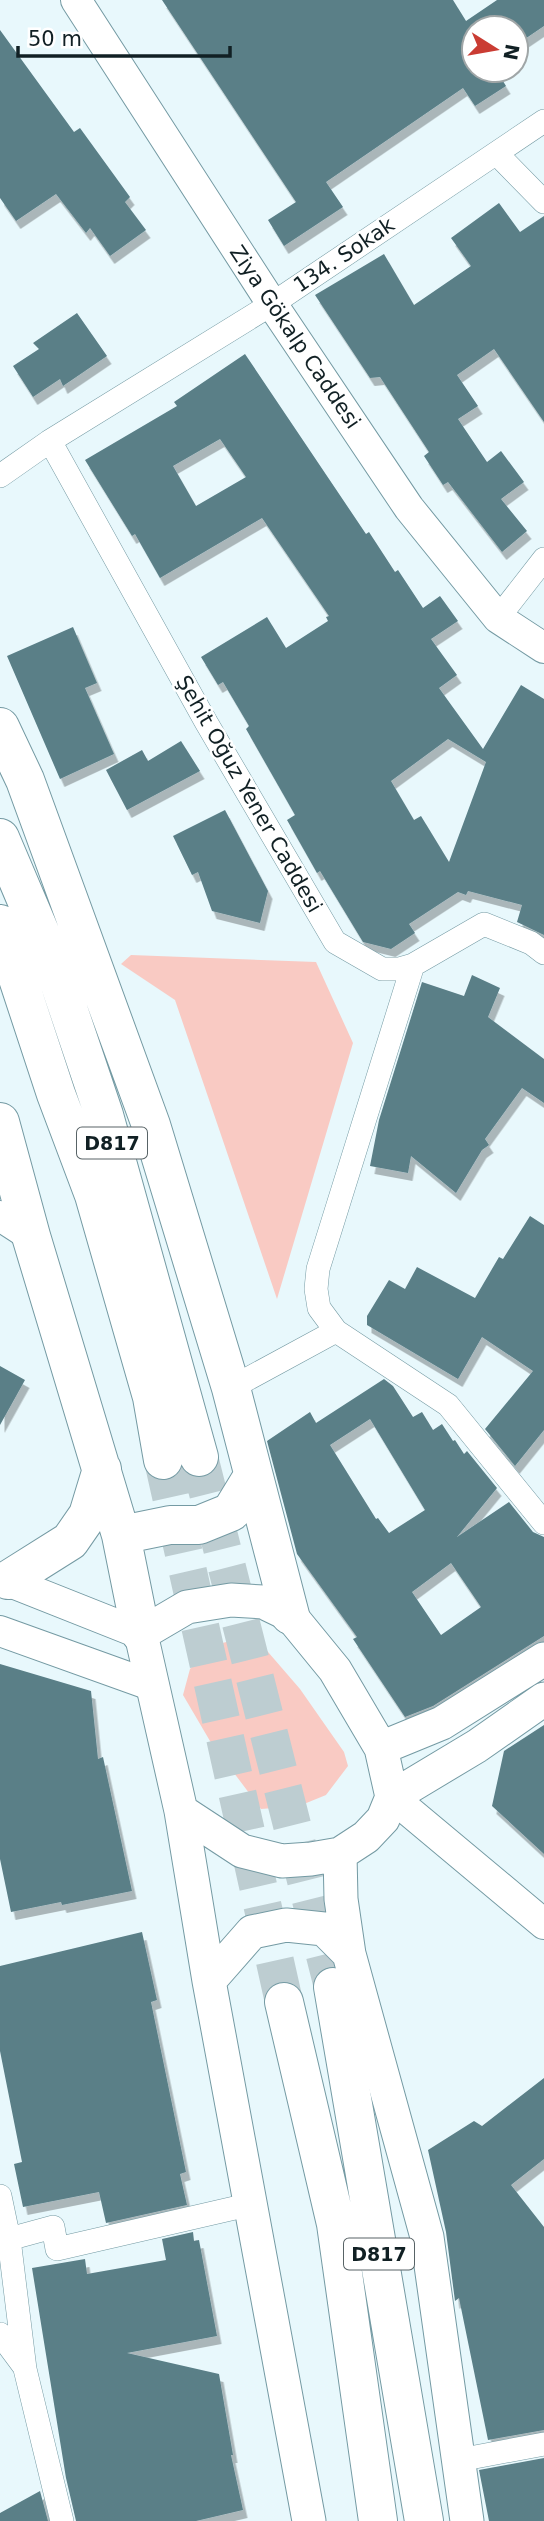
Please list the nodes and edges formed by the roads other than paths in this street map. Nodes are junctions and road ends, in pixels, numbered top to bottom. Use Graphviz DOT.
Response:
graph roads {
  1 [pos="76,0"];
  2 [pos="544,121"];
  3 [pos="497,154"];
  4 [pos="544,202"];
  5 [pos="272,303"];
  6 [pos="50,440"];
  7 [pos="0,476"];
  8 [pos="544,559"];
  9 [pos="499,618"];
  10 [pos="544,648"];
  11 [pos="0,727"];
  12 [pos="0,838"];
  13 [pos="0,924"];
  14 [pos="544,953"];
  15 [pos="413,965"];
  16 [pos="0,1122"];
  17 [pos="15,1226"];
  18 [pos="336,1331"];
  19 [pos="231,1388"];
  20 [pos="102,1469"];
  21 [pos="253,1476"];
  22 [pos="544,1522"];
  23 [pos="121,1535"];
  24 [pos="4,1579"];
  25 [pos="290,1615"];
  26 [pos="0,1631"];
  27 [pos="141,1634"];
  28 [pos="544,1659"];
  29 [pos="153,1686"];
  30 [pos="544,1699"];
  31 [pos="382,1748"];
  32 [pos="392,1797"];
  33 [pos="181,1811"];
  34 [pos="340,1854"];
  35 [pos="544,1924"];
  36 [pos="341,1970"];
  37 [pos="209,1980"];
  38 [pos="284,2002"];
  39 [pos="0,2196"];
  40 [pos="252,2204"];
  41 [pos="9,2239"];
  42 [pos="0,2334"];
  43 [pos="25,2369"];
  44 [pos="544,2444"];
  45 [pos="458,2460"];
  46 [pos="62,2521"];
  47 [pos="307,2521"];
  48 [pos="378,2521"];
  49 [pos="424,2521"];
  50 [pos="467,2521"];
  1 -- 5 [label="street, Ziya Gökalp Caddesi"];
  2 -- 3 [label="street, 134. Sokak"];
  3 -- 4 [label="street"];
  3 -- 5 [label="street, 134. Sokak"];
  5 -- 6 [label="street, 134. Sokak"];
  5 -- 9 [label="street, Ziya Gökalp Caddesi"];
  6 -- 7 [label="street, 134. Sokak"];
  6 -- 15 [label="street, Şehit Oğuz Yener Caddesi"];
  8 -- 9 [label="street"];
  9 -- 10 [label="street, Ziya Gökalp Caddesi"];
  11 -- 19 [label="highway"];
  12 -- 13 [label="highway, D817"];
  14 -- 15 [label="street, Şehit Oğuz Yener Caddesi"];
  15 -- 18 [label="street"];
  16 -- 17 [label="highway"];
  17 -- 20 [label="highway"];
  18 -- 19 [label="street"];
  18 -- 22 [label="street"];
  19 -- 21 [label="highway"];
  20 -- 23 [label="highway"];
  20 -- 24 [label="highway"];
  21 -- 23 [label="highway"];
  21 -- 25 [label="highway"];
  23 -- 27 [label="highway"];
  24 -- 27 [label="street"];
  25 -- 27 [label="main road"];
  25 -- 31 [label="main road"];
  26 -- 29 [label="street"];
  27 -- 29 [label="main road"];
  28 -- 31 [label="main road"];
  29 -- 33 [label="main road"];
  30 -- 32 [label="main road"];
  31 -- 32 [label="main road"];
  32 -- 34 [label="main road"];
  32 -- 35 [label="street"];
  33 -- 34 [label="main road"];
  33 -- 37 [label="main road"];
  34 -- 36 [label="main road"];
  36 -- 37 [label="main road"];
  36 -- 45 [label="main road"];
  36 -- 49 [label="highway, D817"];
  37 -- 40 [label="main road"];
  38 -- 48 [label="highway, D817"];
  39 -- 41 [label="street"];
  40 -- 41 [label="street"];
  40 -- 47 [label="main road"];
  41 -- 43 [label="street"];
  42 -- 43 [label="street"];
  43 -- 46 [label="street"];
  44 -- 45 [label="street"];
  45 -- 50 [label="main road"];
}
